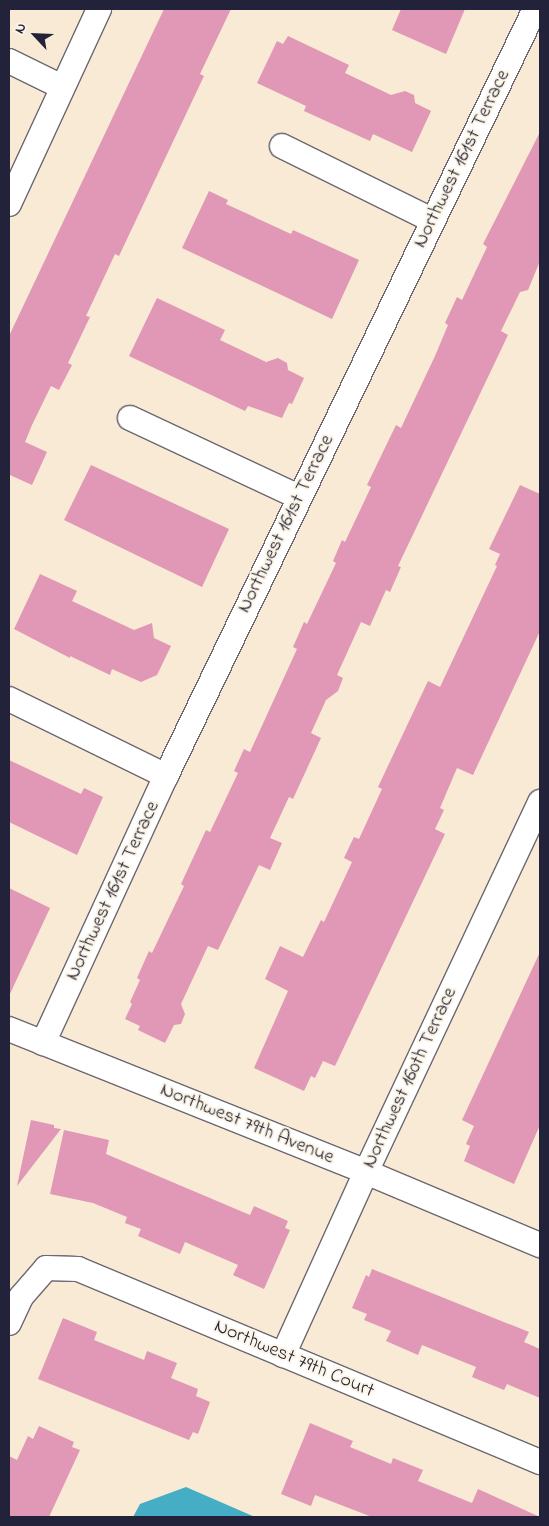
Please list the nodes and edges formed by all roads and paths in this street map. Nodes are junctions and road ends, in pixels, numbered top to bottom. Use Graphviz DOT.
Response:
graph roads {
  1 [pos="100,9"];
  2 [pos="535,9"];
  3 [pos="9,61"];
  4 [pos="62,87"];
  5 [pos="282,146"];
  6 [pos="9,204"];
  7 [pos="432,220"];
  8 [pos="130,418"];
  9 [pos="300,497"];
  10 [pos="9,699"];
  11 [pos="166,776"];
  12 [pos="540,802"];
  13 [pos="9,1029"];
  14 [pos="43,1043"];
  15 [pos="366,1172"];
  16 [pos="540,1244"];
  17 [pos="9,1323"];
  18 [pos="283,1355"];
  19 [pos="540,1462"];
  1 -- 4 [label="street"];
  2 -- 7 [label="street, Northwest 161st Terrace"];
  3 -- 4 [label="street"];
  4 -- 6 [label="street"];
  5 -- 7 [label="street"];
  7 -- 9 [label="street, Northwest 161st Terrace"];
  8 -- 9 [label="street"];
  9 -- 11 [label="street, Northwest 161st Terrace"];
  10 -- 11 [label="street"];
  11 -- 14 [label="street, Northwest 161st Terrace"];
  12 -- 15 [label="street, Northwest 160th Terrace"];
  13 -- 14 [label="street, Northwest 79th Avenue"];
  14 -- 15 [label="street, Northwest 79th Avenue"];
  15 -- 16 [label="street, Northwest 79th Avenue"];
  15 -- 18 [label="street, Northwest 160th Terrace"];
  17 -- 18 [label="street, Northwest 79th Court"];
  18 -- 19 [label="street, Northwest 79th Court"];
}
